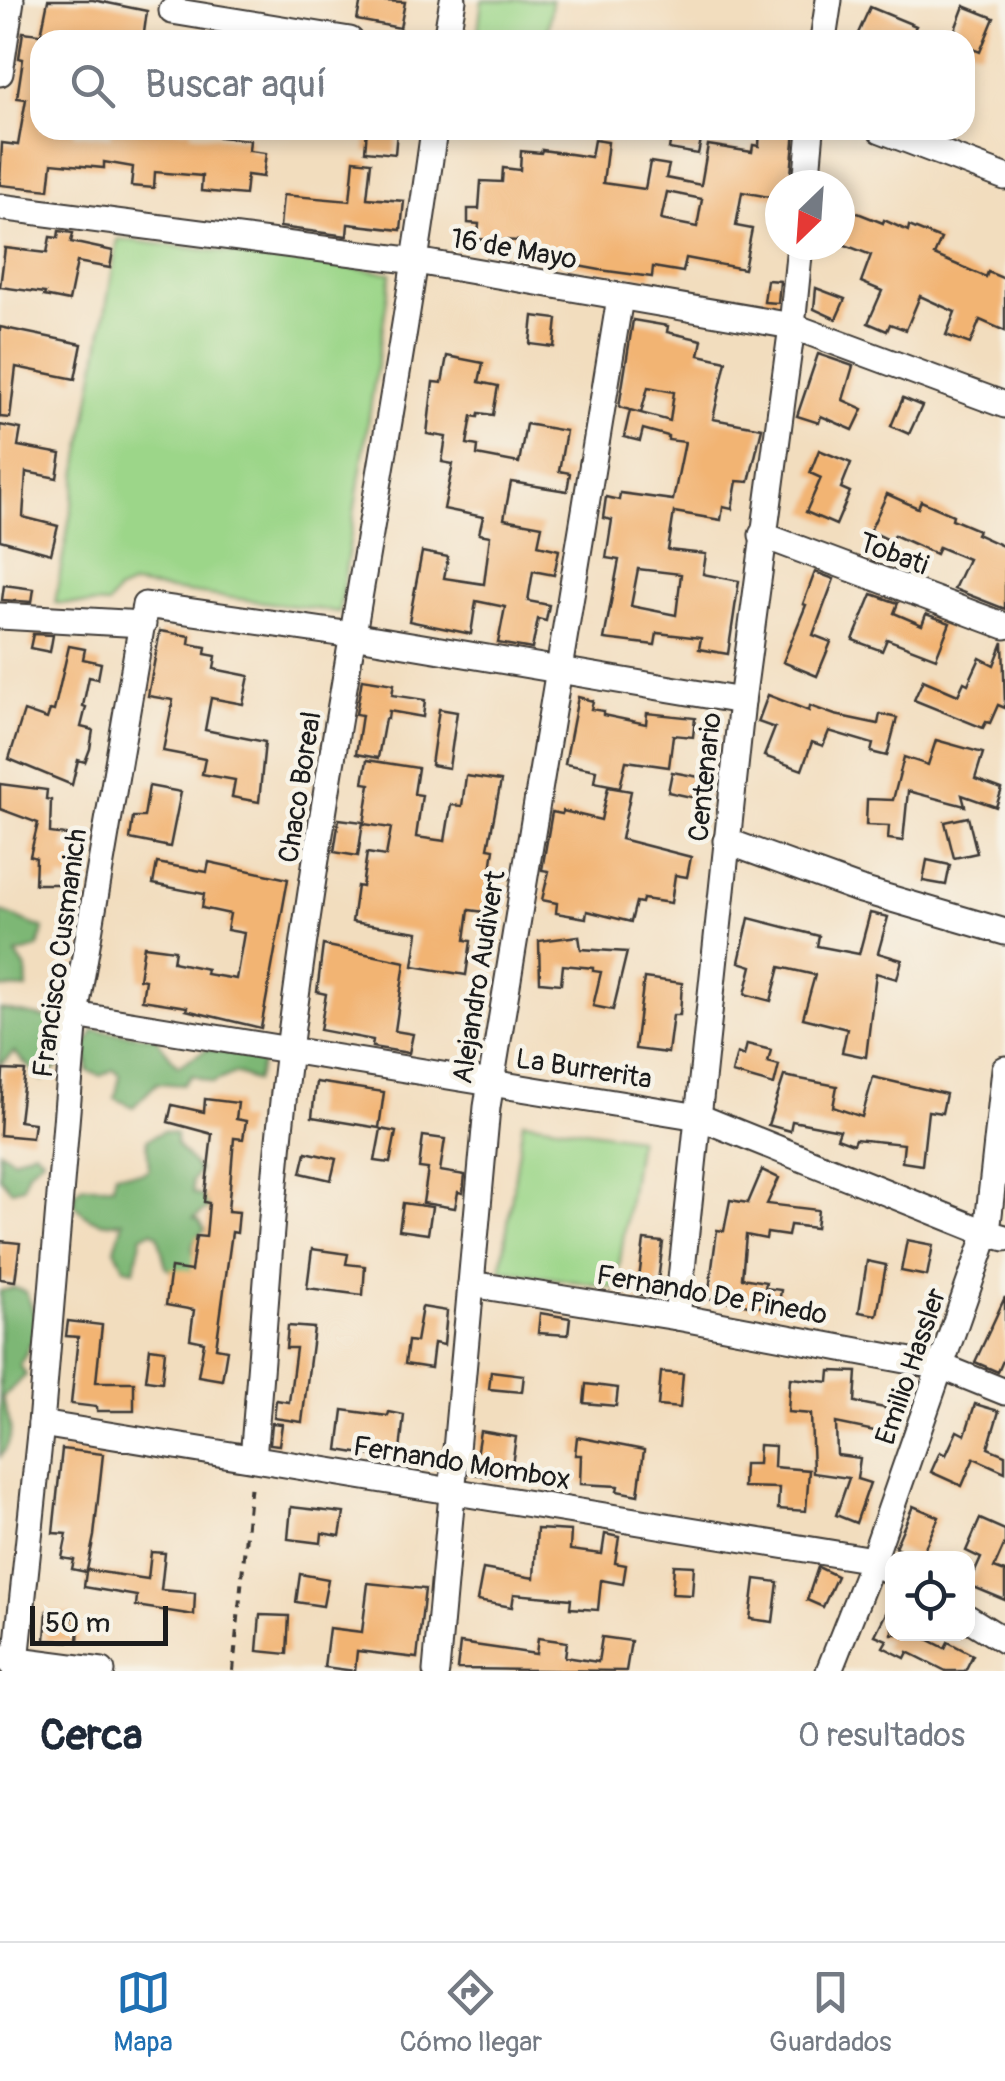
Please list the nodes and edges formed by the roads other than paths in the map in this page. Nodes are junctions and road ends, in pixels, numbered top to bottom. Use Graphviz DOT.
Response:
graph roads {
  1 [pos="11,0"];
  2 [pos="453,0"];
  3 [pos="829,0"];
  4 [pos="172,11"];
  5 [pos="289,30"];
  6 [pos="448,30"];
  7 [pos="824,30"];
  8 [pos="0,73"];
  9 [pos="433,140"];
  10 [pos="810,140"];
  11 [pos="907,140"];
  12 [pos="807,170"];
  13 [pos="1005,177"];
  14 [pos="0,207"];
  15 [pos="799,260"];
  16 [pos="416,261"];
  17 [pos="620,298"];
  18 [pos="792,326"];
  19 [pos="1005,405"];
  20 [pos="762,535"];
  21 [pos="144,615"];
  22 [pos="0,616"];
  23 [pos="1005,626"];
  24 [pos="352,635"];
  25 [pos="560,670"];
  26 [pos="742,701"];
  27 [pos="726,842"];
  28 [pos="1005,932"];
  29 [pos="75,1015"];
  30 [pos="288,1052"];
  31 [pos="1005,1069"];
  32 [pos="490,1084"];
  33 [pos="699,1117"];
  34 [pos="996,1236"];
  35 [pos="471,1284"];
  36 [pos="676,1316"];
  37 [pos="942,1367"];
  38 [pos="1005,1392"];
  39 [pos="42,1424"];
  40 [pos="253,1458"];
  41 [pos="452,1491"];
  42 [pos="883,1566"];
  43 [pos="975,1622"];
  44 [pos="1005,1641"];
  45 [pos="10,1662"];
  46 [pos="102,1671"];
  47 [pos="436,1671"];
  48 [pos="829,1671"];
  1 -- 8 [label="street"];
  2 -- 6 [label="street"];
  3 -- 7 [label="street"];
  4 -- 5 [label="street"];
  9 -- 16 [label="street, Chaco Boreal"];
  10 -- 12 [label="street"];
  11 -- 13 [label="street"];
  14 -- 16 [label="street, 16 de Mayo"];
  15 -- 18 [label="street, Centenario"];
  16 -- 17 [label="street, 16 de Mayo"];
  16 -- 24 [label="street, Chaco Boreal"];
  17 -- 18 [label="street, 16 de Mayo"];
  17 -- 25 [label="street, Alejandro Audivert"];
  18 -- 19 [label="street, 16 de Mayo"];
  18 -- 20 [label="street, Centenario"];
  20 -- 23 [label="street, Tobati"];
  20 -- 26 [label="street, Centenario"];
  21 -- 22 [label="street"];
  21 -- 24 [label="street"];
  21 -- 29 [label="street, Francisco Cusmanich"];
  24 -- 25 [label="street"];
  24 -- 30 [label="street, Chaco Boreal"];
  25 -- 26 [label="street"];
  25 -- 32 [label="street, Alejandro Audivert"];
  26 -- 27 [label="street, Centenario"];
  27 -- 28 [label="street"];
  27 -- 33 [label="street, Centenario"];
  29 -- 30 [label="street, La Burrerita"];
  29 -- 39 [label="street, Francisco Cusmanich"];
  30 -- 32 [label="street, La Burrerita"];
  30 -- 40 [label="street, Chaco Boreal"];
  31 -- 34 [label="street, Emilio Hassler"];
  32 -- 33 [label="street, La Burrerita"];
  32 -- 35 [label="street, Alejandro Audivert"];
  33 -- 34 [label="street, La Burrerita"];
  33 -- 36 [label="street, Centenario"];
  34 -- 37 [label="street, Emilio Hassler"];
  35 -- 36 [label="street, Fernando De Pinedo"];
  35 -- 41 [label="street, Alejandro Audivert"];
  36 -- 37 [label="street, Fernando De Pinedo"];
  37 -- 38 [label="street, Fernando De Pinedo"];
  37 -- 42 [label="street, Emilio Hassler"];
  39 -- 40 [label="street, Fernando Mombox"];
  39 -- 45 [label="street, Francisco Cusmanich"];
  40 -- 41 [label="street, Fernando Mombox"];
  41 -- 42 [label="street, Fernando Mombox"];
  41 -- 47 [label="street, Alejandro Audivert"];
  42 -- 48 [label="street, Emilio Hassler"];
  43 -- 44 [label="street"];
  45 -- 46 [label="street"];
}
